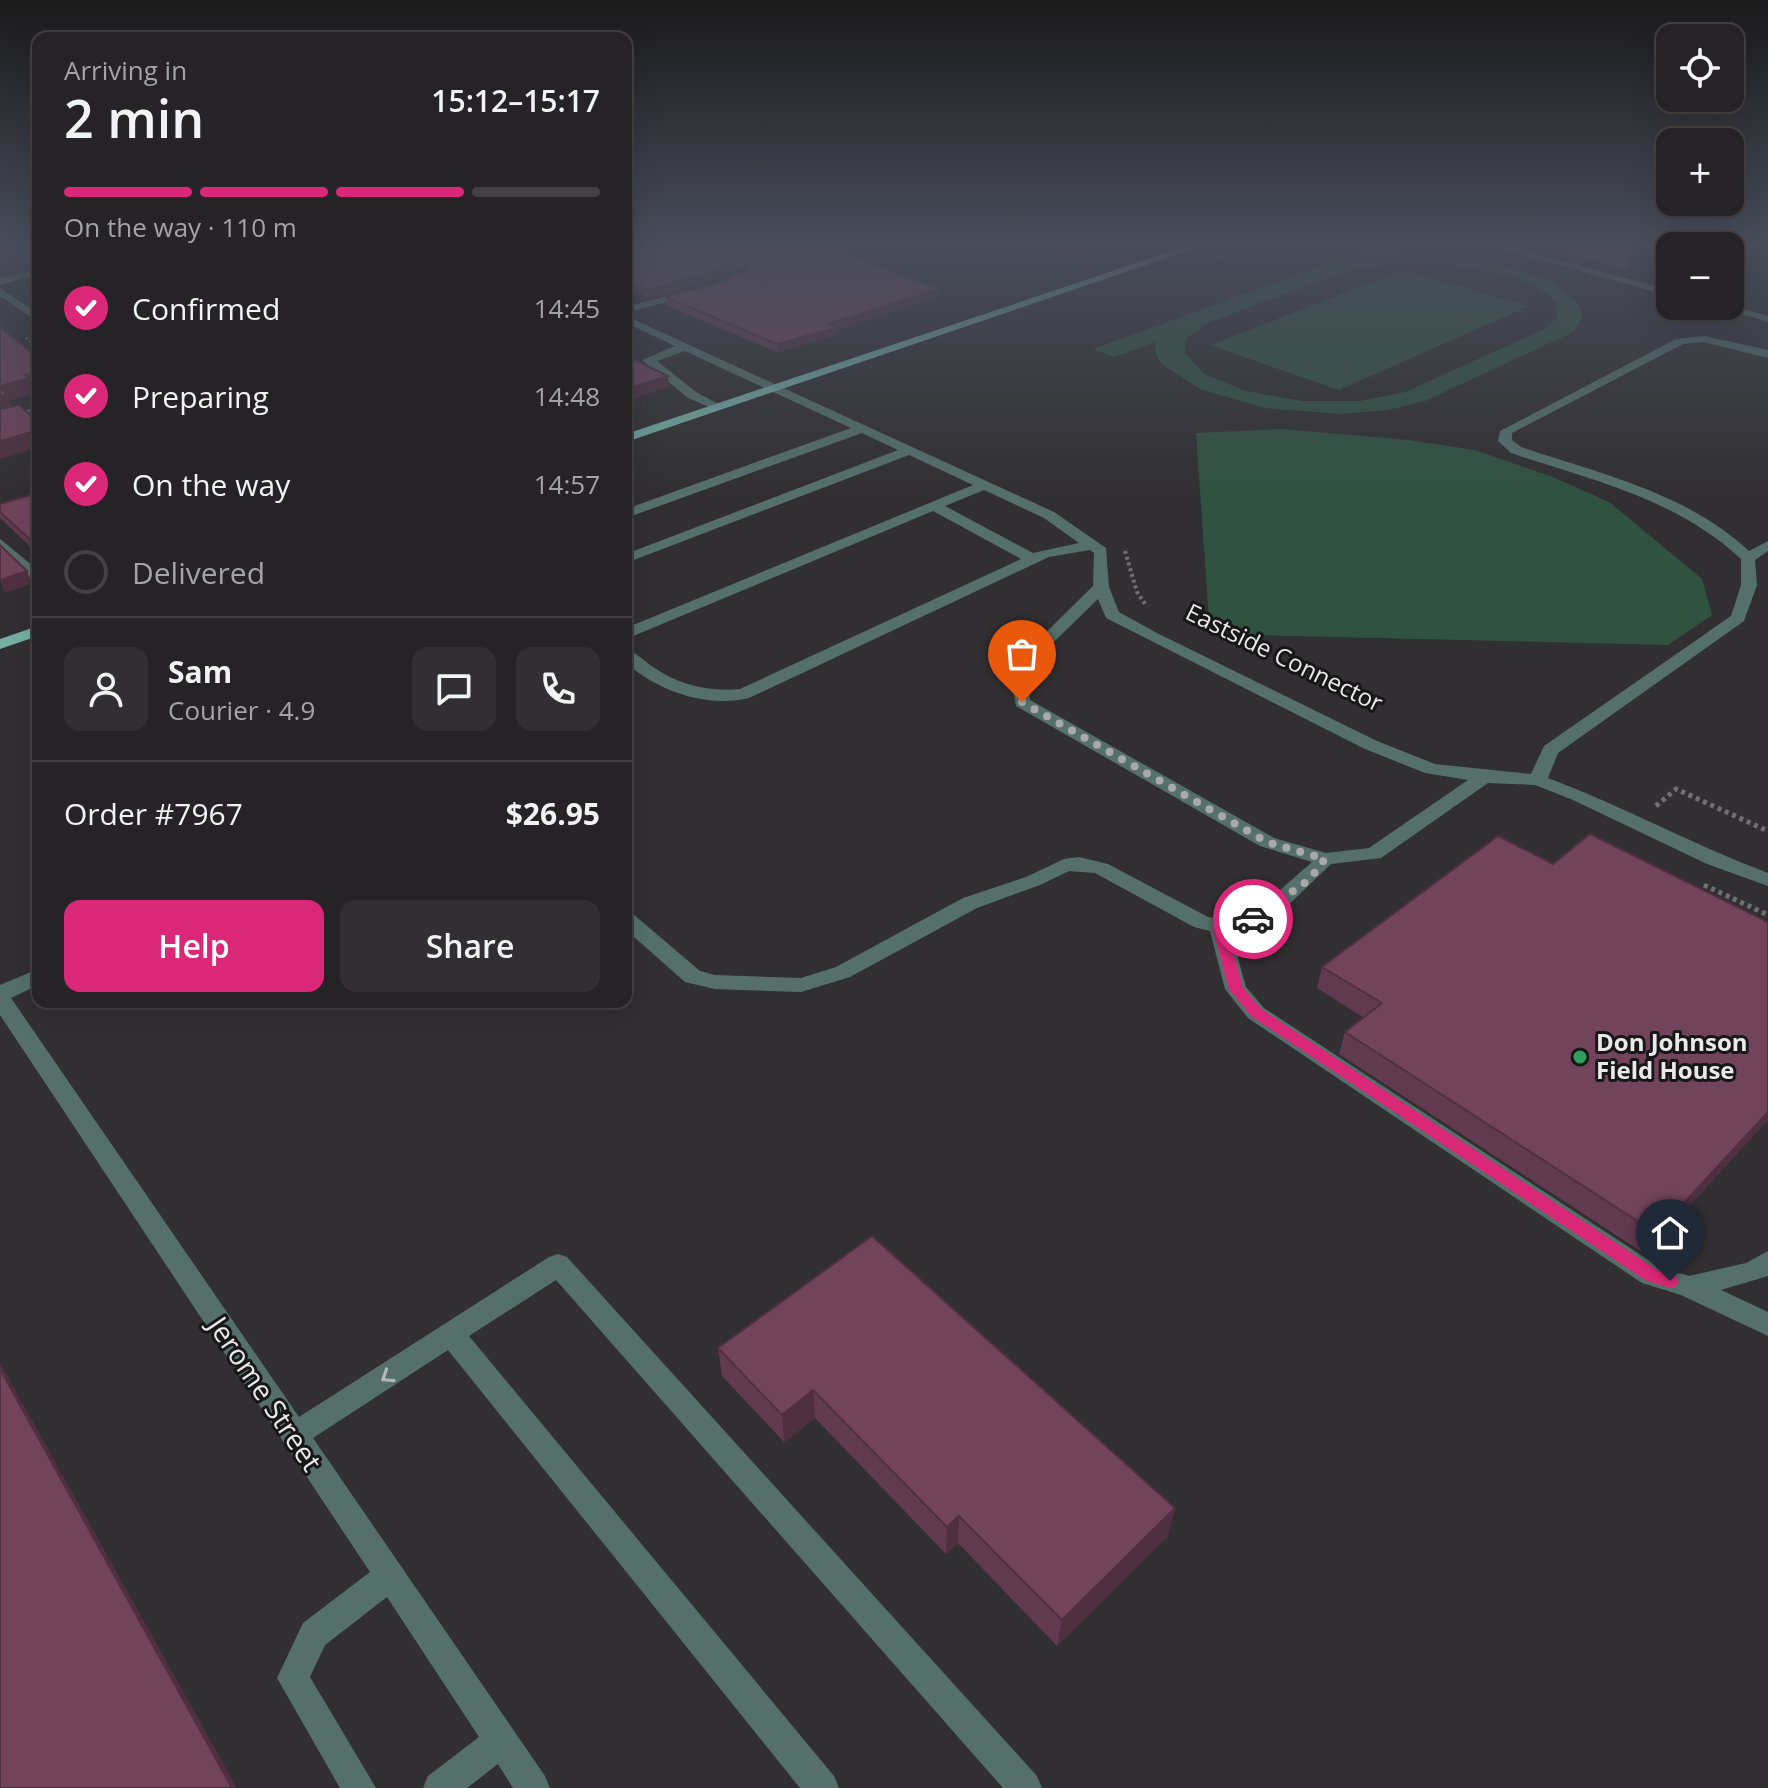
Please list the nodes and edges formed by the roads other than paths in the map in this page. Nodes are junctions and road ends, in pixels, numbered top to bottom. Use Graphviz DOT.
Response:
graph roads {
  1 [pos="646,328"];
  2 [pos="951,328"];
  3 [pos="684,347"];
  4 [pos="1768,354"];
  5 [pos="773,388"];
  6 [pos="716,406"];
  7 [pos="32,412"];
  8 [pos="0,420"];
  9 [pos="861,429"];
  10 [pos="632,436"];
  11 [pos="907,451"];
  12 [pos="982,486"];
  13 [pos="934,506"];
  14 [pos="632,512"];
  15 [pos="0,543"];
  16 [pos="1092,545"];
  17 [pos="1768,545"];
  18 [pos="632,557"];
  19 [pos="1748,558"];
  20 [pos="1033,559"];
  21 [pos="32,572"];
  22 [pos="1101,587"];
  23 [pos="632,632"];
  24 [pos="32,633"];
  25 [pos="0,644"];
  26 [pos="632,658"];
  27 [pos="1484,777"];
  28 [pos="1538,780"];
  29 [pos="1325,859"];
  30 [pos="1768,880"];
  31 [pos="632,924"];
  32 [pos="1219,927"];
  33 [pos="32,979"];
  34 [pos="0,996"];
  35 [pos="1768,1262"];
  36 [pos="1689,1287"];
  37 [pos="1768,1325"];
  38 [pos="452,1335"];
  39 [pos="293,1436"];
  40 [pos="390,1576"];
  41 [pos="501,1741"];
  42 [pos="359,1788"];
  43 [pos="440,1788"];
  44 [pos="533,1788"];
  45 [pos="822,1788"];
  46 [pos="1025,1788"];
  1 -- 3 [label="street"];
  2 -- 5 [label="main road"];
  3 -- 5 [label="street"];
  3 -- 6 [label="street"];
  4 -- 19 [label="street"];
  5 -- 6 [label="main road"];
  5 -- 9 [label="street"];
  6 -- 10 [label="main road"];
  7 -- 8 [label="street"];
  9 -- 11 [label="street"];
  9 -- 14 [label="street"];
  11 -- 12 [label="street"];
  11 -- 18 [label="street"];
  12 -- 13 [label="street"];
  12 -- 16 [label="street"];
  13 -- 20 [label="street"];
  13 -- 23 [label="street"];
  15 -- 21 [label="street"];
  16 -- 20 [label="street"];
  16 -- 22 [label="street"];
  17 -- 19 [label="street"];
  19 -- 28 [label="street"];
  20 -- 26 [label="street"];
  22 -- 27 [label="street"];
  22 -- 29 [label="street"];
  24 -- 25 [label="main road"];
  27 -- 28 [label="street"];
  27 -- 29 [label="street"];
  28 -- 30 [label="street"];
  29 -- 32 [label="street"];
  31 -- 32 [label="street"];
  32 -- 36 [label="street"];
  33 -- 34 [label="street"];
  34 -- 39 [label="street, Jerome Street"];
  35 -- 36 [label="street"];
  36 -- 37 [label="street"];
  38 -- 39 [label="street, one-way"];
  38 -- 45 [label="street"];
  38 -- 46 [label="street"];
  39 -- 40 [label="street, Jerome Street"];
  40 -- 41 [label="street, Jerome Street"];
  40 -- 42 [label="street"];
  41 -- 43 [label="street"];
  41 -- 44 [label="street, Jerome Street"];
}
